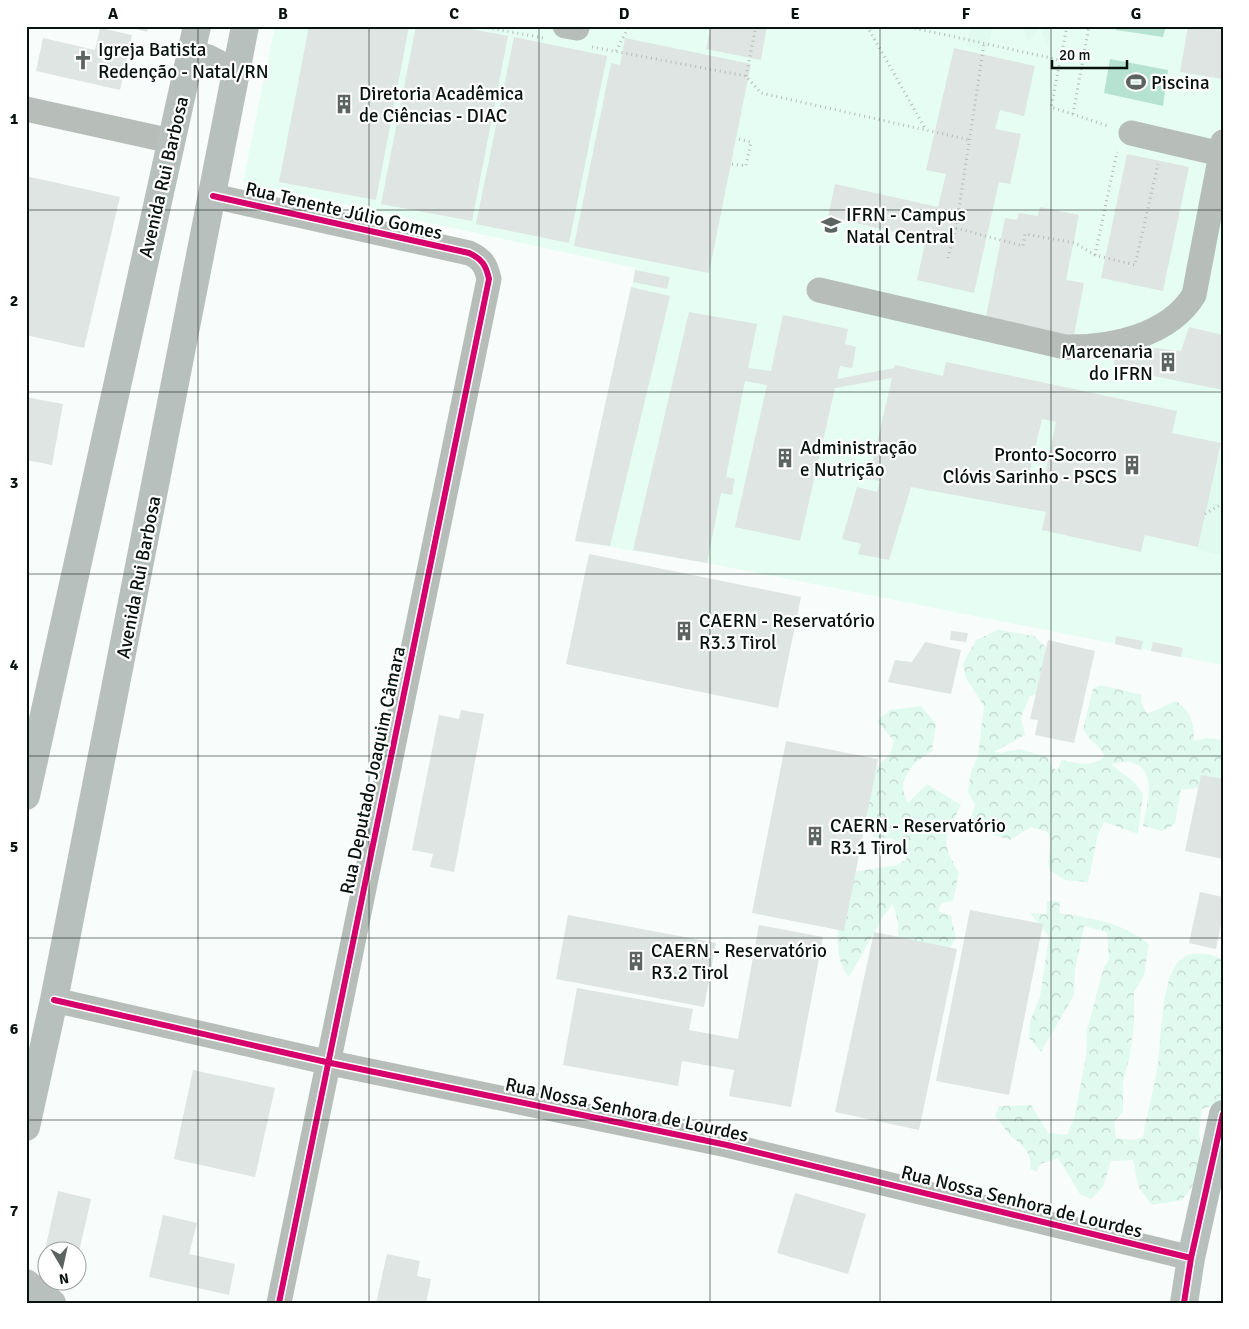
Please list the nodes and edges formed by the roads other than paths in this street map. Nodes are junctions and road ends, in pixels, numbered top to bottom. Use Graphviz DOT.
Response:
graph roads {
  1 [pos="197,26"];
  2 [pos="245,26"];
  3 [pos="192,54"];
  4 [pos="236,73"];
  5 [pos="26,109"];
  6 [pos="1121,135"];
  7 [pos="171,141"];
  8 [pos="1222,148"];
  9 [pos="213,196"];
  10 [pos="468,253"];
  11 [pos="819,290"];
  12 [pos="26,796"];
  13 [pos="54,1000"];
  14 [pos="326,1062"];
  15 [pos="1223,1114"];
  16 [pos="26,1126"];
  17 [pos="1191,1258"];
  18 [pos="279,1303"];
  19 [pos="1184,1303"];
  1 -- 3 [label="main road, Avenida Rui Barbosa"];
  2 -- 4 [label="main road, Avenida Rui Barbosa"];
  3 -- 4 [label="main road"];
  3 -- 7 [label="main road, Avenida Rui Barbosa"];
  4 -- 9 [label="main road, Avenida Rui Barbosa"];
  5 -- 7 [label="street"];
  6 -- 8 [label="street"];
  7 -- 12 [label="main road, Avenida Rui Barbosa"];
  8 -- 11 [label="street"];
  9 -- 10 [label="street, Rua Tenente Júlio Gomes"];
  9 -- 13 [label="main road, Avenida Rui Barbosa"];
  10 -- 14 [label="street, Rua Deputado Joaquim Câmara"];
  13 -- 14 [label="street, Rua Nossa Senhora de Lourdes"];
  13 -- 16 [label="main road, Avenida Rui Barbosa"];
  14 -- 17 [label="street, Rua Nossa Senhora de Lourdes"];
  14 -- 18 [label="street, Rua Deputado Joaquim Câmara"];
  15 -- 17 [label="main road"];
  17 -- 19 [label="main road"];
}
